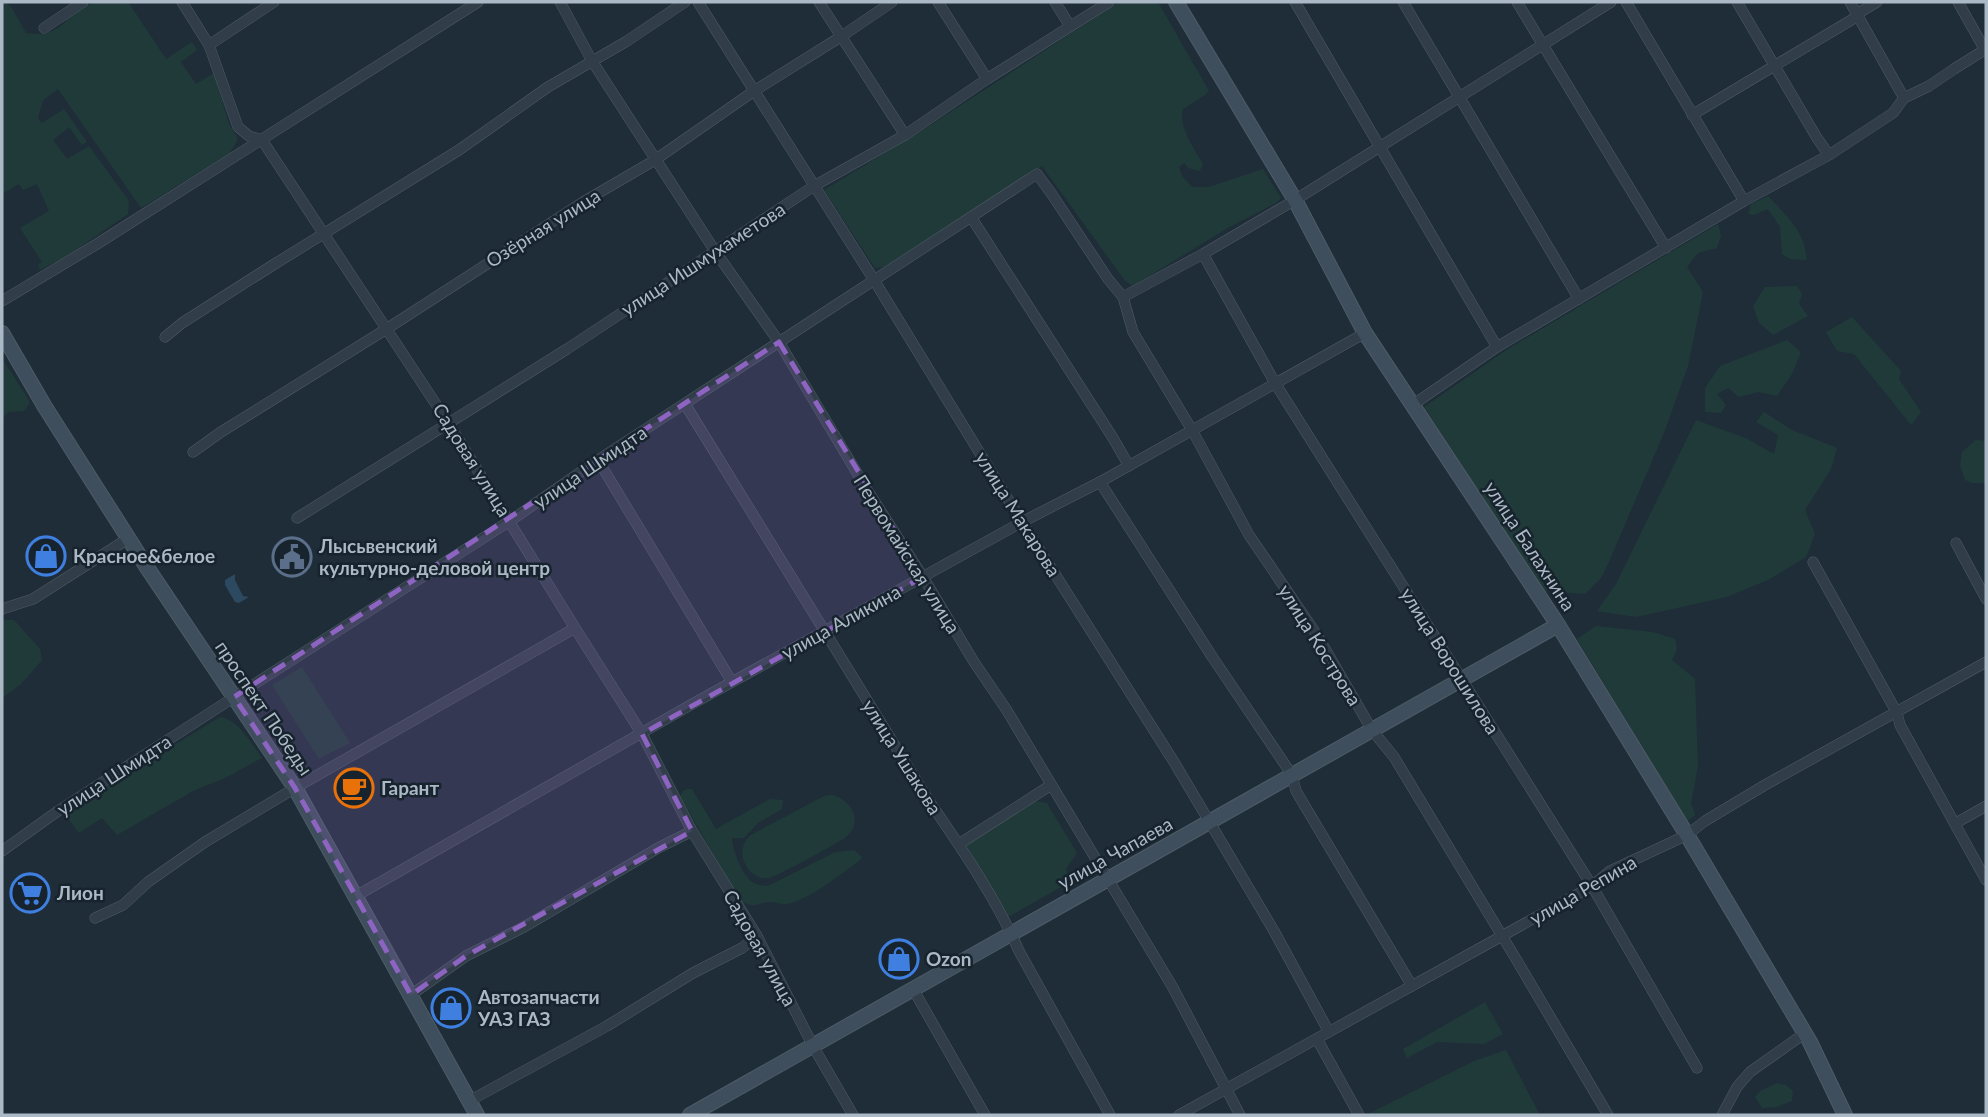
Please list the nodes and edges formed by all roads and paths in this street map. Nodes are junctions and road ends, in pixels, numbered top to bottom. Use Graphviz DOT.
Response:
graph roads {
  1 [pos="83,2"];
  2 [pos="182,2"];
  3 [pos="274,2"];
  4 [pos="478,2"];
  5 [pos="560,2"];
  6 [pos="685,2"];
  7 [pos="698,2"];
  8 [pos="819,2"];
  9 [pos="892,2"];
  10 [pos="938,2"];
  11 [pos="1055,2"];
  12 [pos="1109,2"];
  13 [pos="1175,2"];
  14 [pos="1296,2"];
  15 [pos="1403,2"];
  16 [pos="1517,2"];
  17 [pos="1612,2"];
  18 [pos="1626,2"];
  19 [pos="1737,2"];
  20 [pos="1850,2"];
  21 [pos="1877,2"];
  22 [pos="1958,2"];
  23 [pos="1857,14"];
  24 [pos="1070,26"];
  25 [pos="44,28"];
  26 [pos="842,36"];
  27 [pos="208,45"];
  28 [pos="1544,45"];
  29 [pos="1986,50"];
  30 [pos="592,61"];
  31 [pos="1775,65"];
  32 [pos="987,79"];
  33 [pos="754,91"];
  34 [pos="1458,97"];
  35 [pos="1904,98"];
  36 [pos="1692,115"];
  37 [pos="905,135"];
  38 [pos="262,140"];
  39 [pos="1380,145"];
  40 [pos="1829,155"];
  41 [pos="655,160"];
  42 [pos="1037,174"];
  43 [pos="814,186"];
  44 [pos="1295,200"];
  45 [pos="1744,201"];
  46 [pos="971,217"];
  47 [pos="324,233"];
  48 [pos="1666,248"];
  49 [pos="715,251"];
  50 [pos="1203,254"];
  51 [pos="874,280"];
  52 [pos="1123,297"];
  53 [pos="1579,299"];
  54 [pos="2,301"];
  55 [pos="388,328"];
  56 [pos="1365,332"];
  57 [pos="2,333"];
  58 [pos="165,337"];
  59 [pos="779,342"];
  60 [pos="1497,347"];
  61 [pos="1275,383"];
  62 [pos="685,404"];
  63 [pos="1414,404"];
  64 [pos="449,424"];
  65 [pos="1192,430"];
  66 [pos="193,452"];
  67 [pos="598,460"];
  68 [pos="1129,466"];
  69 [pos="1100,482"];
  70 [pos="297,517"];
  71 [pos="510,521"];
  72 [pos="1022,522"];
  73 [pos="128,538"];
  74 [pos="1956,543"];
  75 [pos="1813,562"];
  76 [pos="923,577"];
  77 [pos="1986,599"];
  78 [pos="2,609"];
  79 [pos="1558,625"];
  80 [pos="575,628"];
  81 [pos="824,632"];
  82 [pos="1986,662"];
  83 [pos="1461,680"];
  84 [pos="732,682"];
  85 [pos="234,697"];
  86 [pos="1897,713"];
  87 [pos="1372,730"];
  88 [pos="642,734"];
  89 [pos="1292,775"];
  90 [pos="1051,785"];
  91 [pos="295,788"];
  92 [pos="1986,806"];
  93 [pos="1210,821"];
  94 [pos="1956,823"];
  95 [pos="692,831"];
  96 [pos="1686,835"];
  97 [pos="959,844"];
  98 [pos="2,851"];
  99 [pos="1107,880"];
  100 [pos="1986,880"];
  101 [pos="1592,886"];
  102 [pos="356,895"];
  103 [pos="95,918"];
  104 [pos="1012,933"];
  105 [pos="757,936"];
  106 [pos="1501,936"];
  107 [pos="1412,986"];
  108 [pos="913,989"];
  109 [pos="411,995"];
  110 [pos="1329,1032"];
  111 [pos="1805,1033"];
  112 [pos="1317,1039"];
  113 [pos="813,1046"];
  114 [pos="1697,1068"];
  115 [pos="1225,1088"];
  116 [pos="469,1101"];
  117 [pos="477,1115"];
  118 [pos="690,1115"];
  119 [pos="853,1115"];
  120 [pos="985,1115"];
  121 [pos="1110,1115"];
  122 [pos="1179,1115"];
  123 [pos="1240,1115"];
  124 [pos="1359,1115"];
  125 [pos="1608,1115"];
  126 [pos="1722,1115"];
  127 [pos="1845,1115"];
  1 -- 25 [label="street"];
  2 -- 27 [label="street, Садовая улица"];
  3 -- 27 [label="street"];
  4 -- 38 [label="street"];
  5 -- 30 [label="street, Первомайская улица"];
  6 -- 30 [label="street"];
  7 -- 33 [label="street, улица Макарова"];
  8 -- 26 [label="street"];
  9 -- 26 [label="street, Озёрная улица"];
  10 -- 32 [label="street"];
  11 -- 24 [label="street"];
  12 -- 24 [label="street, улица Ишмухаметова"];
  13 -- 44 [label="street, улица Балахнина"];
  14 -- 39 [label="street"];
  15 -- 34 [label="street"];
  16 -- 28 [label="street"];
  17 -- 28 [label="street"];
  18 -- 36 [label="street"];
  19 -- 31 [label="street"];
  20 -- 23 [label="street"];
  21 -- 23 [label="street"];
  22 -- 29 [label="street"];
  23 -- 31 [label="street"];
  23 -- 35 [label="street"];
  24 -- 32 [label="street, улица Ишмухаметова"];
  26 -- 33 [label="street, Озёрная улица"];
  26 -- 37 [label="street"];
  27 -- 38 [label="street, Садовая улица"];
  28 -- 34 [label="street"];
  28 -- 48 [label="street"];
  29 -- 35 [label="street"];
  30 -- 41 [label="street, Первомайская улица"];
  30 -- 47 [label="street"];
  31 -- 36 [label="street"];
  31 -- 40 [label="street"];
  32 -- 37 [label="street, улица Ишмухаметова"];
  33 -- 41 [label="street, Озёрная улица"];
  33 -- 43 [label="street, улица Макарова"];
  34 -- 39 [label="street"];
  34 -- 53 [label="street"];
  35 -- 40 [label="street"];
  36 -- 45 [label="street"];
  37 -- 43 [label="street, улица Ишмухаметова"];
  38 -- 47 [label="street, Садовая улица"];
  38 -- 54 [label="street"];
  39 -- 44 [label="street"];
  39 -- 60 [label="street"];
  40 -- 45 [label="street"];
  41 -- 49 [label="street, Первомайская улица"];
  41 -- 55 [label="street, Озёрная улица"];
  42 -- 46 [label="street, улица Шмидта"];
  42 -- 52 [label="street, улица Кострова"];
  43 -- 49 [label="street, улица Ишмухаметова"];
  43 -- 51 [label="street, улица Макарова"];
  44 -- 50 [label="street"];
  44 -- 56 [label="street, улица Балахнина"];
  45 -- 48 [label="street"];
  46 -- 51 [label="street, улица Шмидта"];
  46 -- 68 [label="street"];
  47 -- 55 [label="street, Садовая улица"];
  47 -- 58 [label="street"];
  48 -- 53 [label="street"];
  49 -- 59 [label="street, Первомайская улица"];
  49 -- 64 [label="street, улица Ишмухаметова"];
  50 -- 52 [label="street"];
  50 -- 61 [label="street, улица Ворошилова"];
  51 -- 59 [label="street, улица Шмидта"];
  51 -- 72 [label="street, улица Макарова"];
  52 -- 65 [label="street, улица Кострова"];
  53 -- 60 [label="street"];
  55 -- 64 [label="street, Садовая улица"];
  55 -- 66 [label="street, Озёрная улица"];
  56 -- 61 [label="street, улица Аликина"];
  56 -- 63 [label="street, улица Балахнина"];
  57 -- 73 [label="street, проспект Победы"];
  59 -- 62 [label="street, улица Шмидта"];
  59 -- 76 [label="street, Первомайская улица"];
  60 -- 63 [label="street"];
  61 -- 65 [label="street, улица Аликина"];
  61 -- 83 [label="street, улица Ворошилова"];
  62 -- 67 [label="street, улица Шмидта"];
  62 -- 81 [label="street, улица Ушакова"];
  63 -- 79 [label="street, улица Балахнина"];
  64 -- 70 [label="street, улица Ишмухаметова"];
  64 -- 71 [label="street, Садовая улица"];
  65 -- 68 [label="street, улица Аликина"];
  65 -- 87 [label="street, улица Кострова"];
  67 -- 71 [label="street, улица Шмидта"];
  67 -- 84 [label="street"];
  68 -- 69 [label="street, улица Аликина"];
  69 -- 72 [label="street, улица Аликина"];
  69 -- 89 [label="street"];
  71 -- 80 [label="street, Садовая улица"];
  71 -- 85 [label="street, улица Шмидта"];
  72 -- 76 [label="street, улица Аликина"];
  72 -- 93 [label="street, улица Макарова"];
  73 -- 78 [label="street"];
  73 -- 85 [label="street, проспект Победы"];
  74 -- 77 [label="street"];
  75 -- 86 [label="street"];
  76 -- 81 [label="street, улица Аликина"];
  76 -- 90 [label="street, Первомайская улица"];
  79 -- 83 [label="street, улица Чапаева"];
  79 -- 96 [label="street, улица Балахнина"];
  80 -- 88 [label="street, Садовая улица"];
  80 -- 91 [label="street"];
  81 -- 84 [label="street, улица Аликина"];
  81 -- 97 [label="street, улица Ушакова"];
  82 -- 86 [label="street, улица Репина"];
  83 -- 87 [label="street, улица Чапаева"];
  83 -- 101 [label="street, улица Ворошилова"];
  84 -- 88 [label="street, улица Аликина"];
  85 -- 91 [label="street, проспект Победы"];
  85 -- 98 [label="street, улица Шмидта"];
  86 -- 94 [label="street"];
  86 -- 96 [label="street, улица Репина"];
  87 -- 89 [label="street, улица Чапаева"];
  87 -- 106 [label="street, улица Кострова"];
  88 -- 95 [label="street, Садовая улица"];
  88 -- 102 [label="street, улица Аликина"];
  89 -- 93 [label="street, улица Чапаева"];
  89 -- 107 [label="street"];
  90 -- 97 [label="street"];
  90 -- 99 [label="street, Первомайская улица"];
  91 -- 102 [label="street, проспект Победы"];
  91 -- 103 [label="street"];
  92 -- 94 [label="street"];
  93 -- 99 [label="street, улица Чапаева"];
  93 -- 110 [label="street, улица Макарова"];
  94 -- 100 [label="street"];
  95 -- 105 [label="street, Садовая улица"];
  95 -- 109 [label="street"];
  96 -- 101 [label="street, улица Репина"];
  96 -- 111 [label="street, улица Балахнина"];
  97 -- 104 [label="street, улица Ушакова"];
  99 -- 104 [label="street, улица Чапаева"];
  99 -- 115 [label="street, Первомайская улица"];
  101 -- 106 [label="street, улица Репина"];
  101 -- 114 [label="street, улица Ворошилова"];
  102 -- 109 [label="street, проспект Победы"];
  104 -- 108 [label="street, улица Чапаева"];
  104 -- 121 [label="street, улица Ушакова"];
  105 -- 113 [label="street, Садовая улица"];
  105 -- 116 [label="street"];
  106 -- 107 [label="street, улица Репина"];
  106 -- 125 [label="street, улица Кострова"];
  107 -- 110 [label="street, улица Репина"];
  108 -- 113 [label="street, улица Чапаева"];
  108 -- 120 [label="street"];
  109 -- 116 [label="street, проспект Победы"];
  110 -- 112 [label="street, улица Репина"];
  111 -- 126 [label="street"];
  111 -- 127 [label="street, улица Балахнина"];
  112 -- 115 [label="street, улица Репина"];
  112 -- 124 [label="street"];
  113 -- 118 [label="street, улица Чапаева"];
  113 -- 119 [label="street, Садовая улица"];
  115 -- 122 [label="street, улица Репина"];
  115 -- 123 [label="street, Первомайская улица"];
  116 -- 117 [label="street, проспект Победы"];
}
